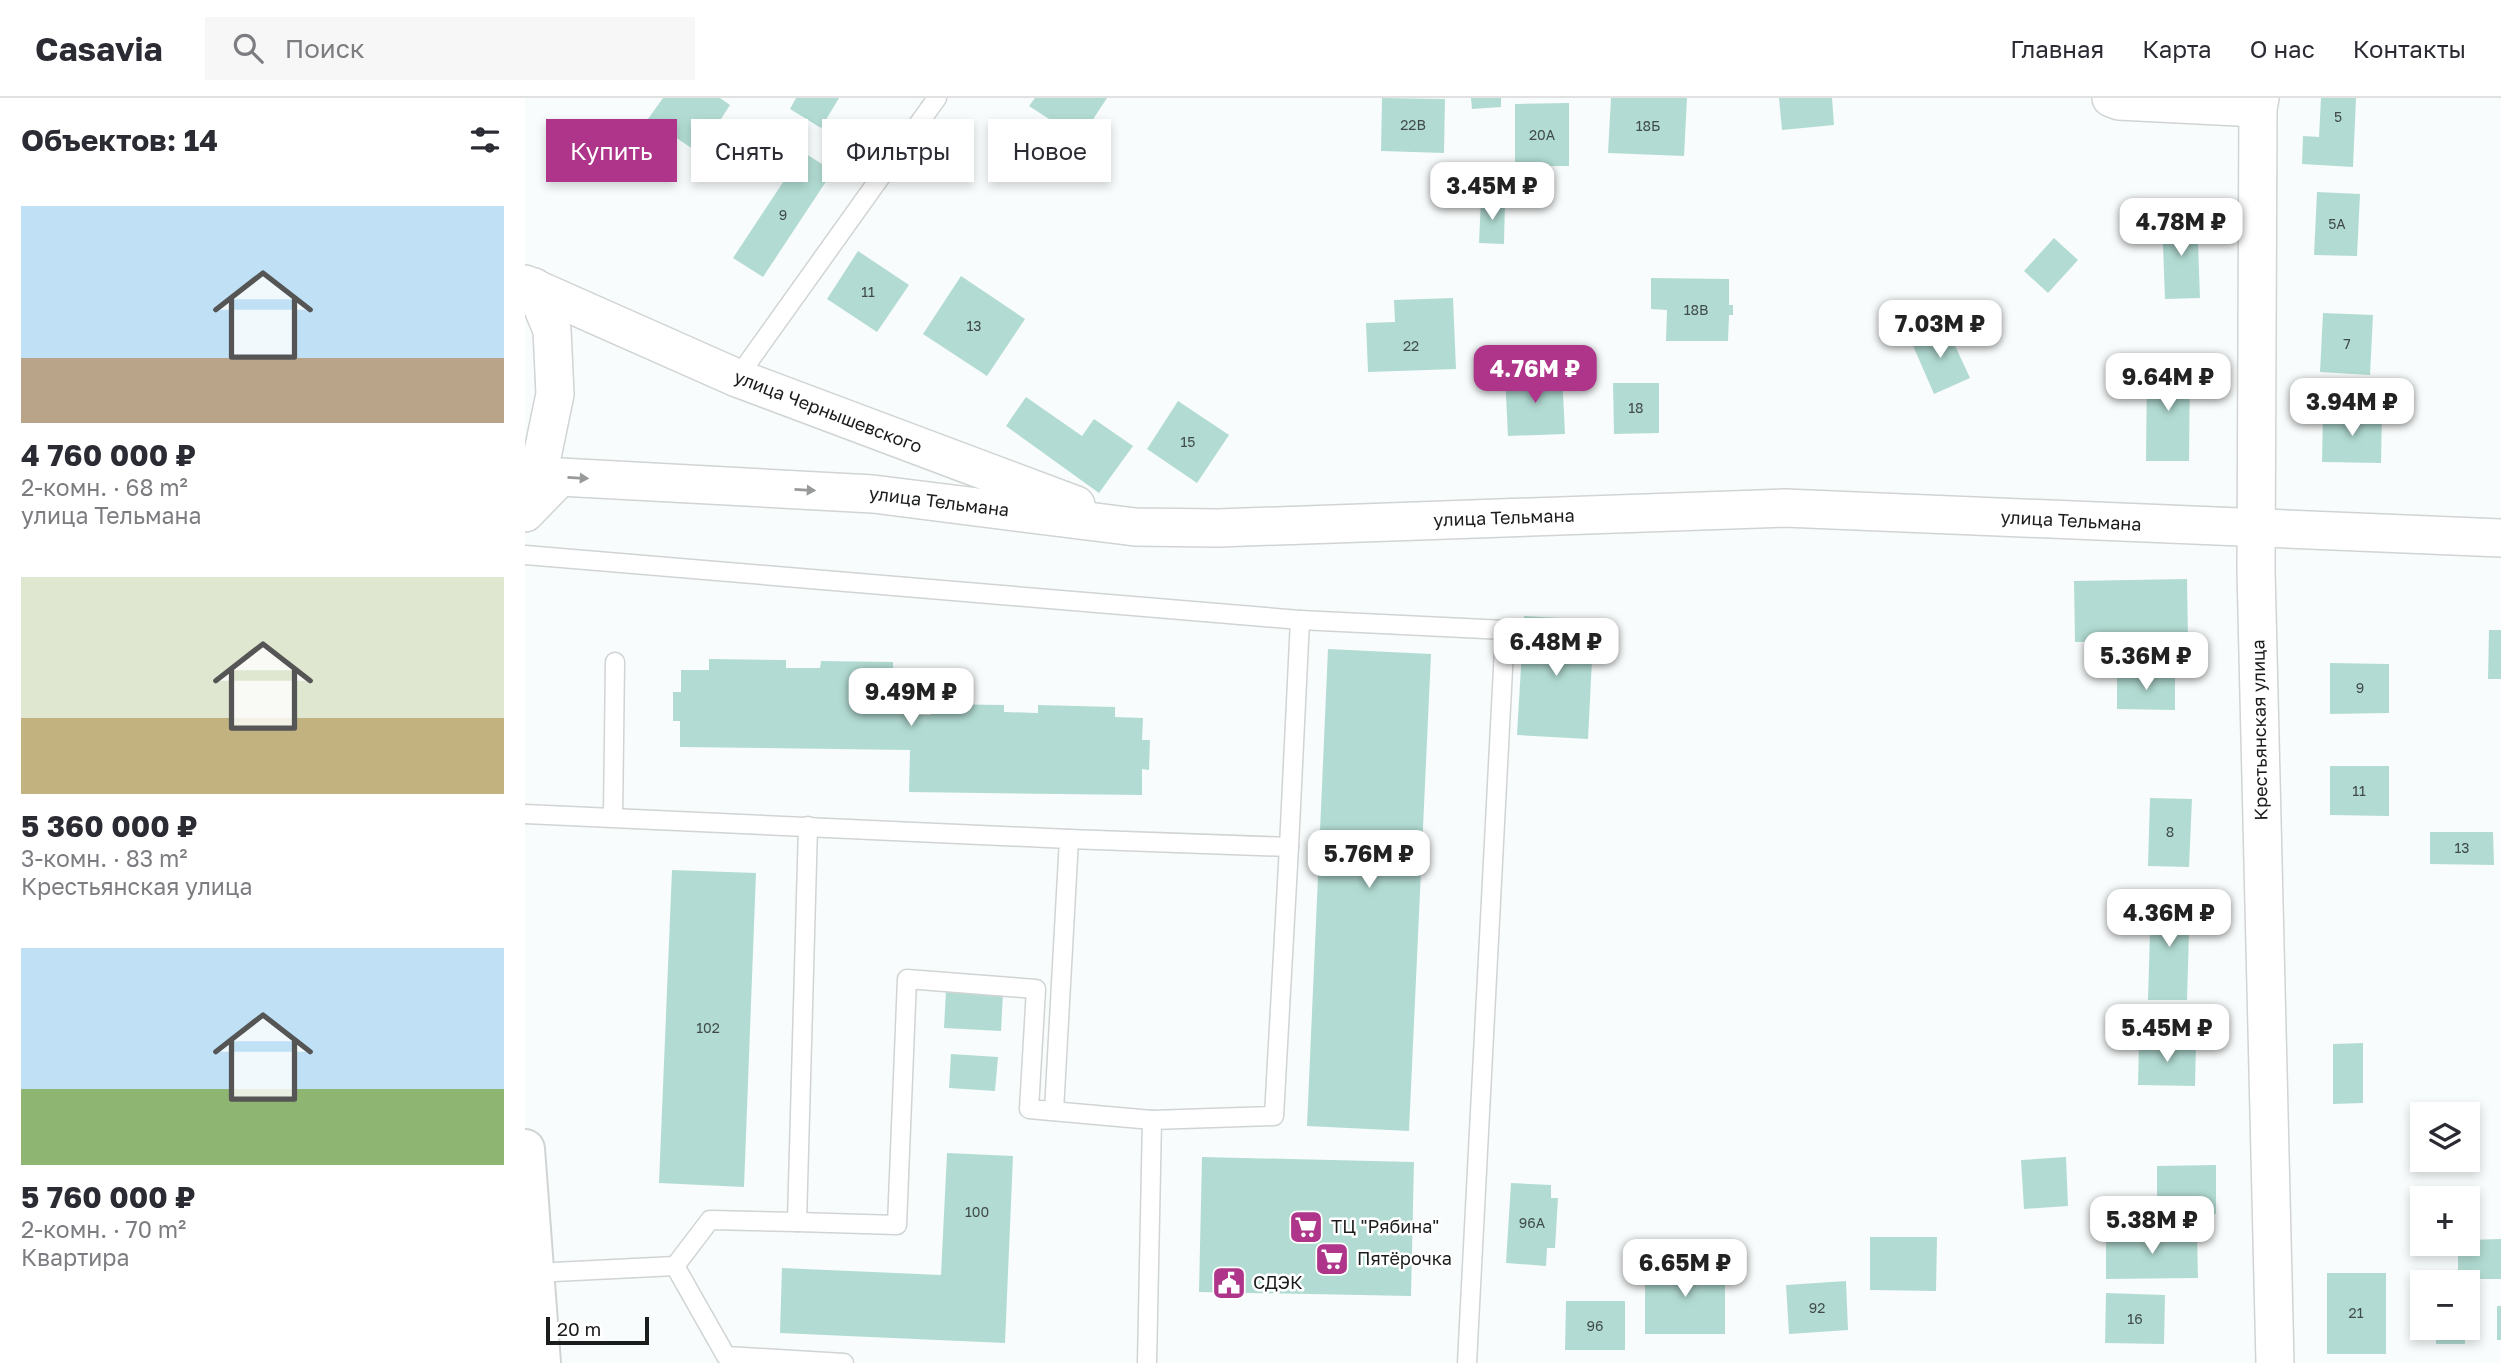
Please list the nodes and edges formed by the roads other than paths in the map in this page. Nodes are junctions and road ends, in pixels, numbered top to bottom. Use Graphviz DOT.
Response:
graph roads {
  1 [pos="937,98"];
  2 [pos="2115,99"];
  3 [pos="2259,103"];
  4 [pos="529,286"];
  5 [pos="737,378"];
  6 [pos="525,503"];
  7 [pos="525,513"];
  8 [pos="1135,527"];
  9 [pos="2256,529"];
  10 [pos="2501,538"];
  11 [pos="525,555"];
  12 [pos="1300,620"];
  13 [pos="615,662"];
  14 [pos="525,814"];
  15 [pos="613,817"];
  16 [pos="808,826"];
  17 [pos="1069,839"];
  18 [pos="1289,846"];
  19 [pos="1054,1111"];
  20 [pos="1152,1120"];
  21 [pos="525,1149"];
  22 [pos="797,1222"];
  23 [pos="675,1266"];
  24 [pos="534,1273"];
  25 [pos="541,1363"];
  26 [pos="844,1363"];
  27 [pos="1147,1363"];
  28 [pos="1467,1363"];
  29 [pos="2275,1363"];
  1 -- 5 [label="lane"];
  2 -- 3 [label="street"];
  3 -- 9 [label="street, Крестьянская улица"];
  4 -- 5 [label="street, улица Чернышевского"];
  4 -- 6 [label="street"];
  5 -- 8 [label="street, улица Чернышевского"];
  7 -- 8 [label="street, улица Тельмана, one-way"];
  8 -- 9 [label="street, улица Тельмана"];
  9 -- 10 [label="street, улица Тельмана"];
  9 -- 29 [label="street, Крестьянская улица"];
  11 -- 12 [label="lane"];
  12 -- 18 [label="lane"];
  12 -- 28 [label="lane"];
  13 -- 15 [label="lane"];
  14 -- 15 [label="lane"];
  15 -- 16 [label="lane"];
  16 -- 17 [label="lane"];
  16 -- 22 [label="lane"];
  17 -- 18 [label="lane"];
  17 -- 19 [label="lane"];
  18 -- 20 [label="lane"];
  19 -- 20 [label="lane"];
  19 -- 22 [label="lane"];
  20 -- 27 [label="lane"];
  21 -- 24 [label="main road"];
  22 -- 23 [label="lane"];
  23 -- 24 [label="lane"];
  23 -- 26 [label="lane"];
  24 -- 25 [label="main road"];
}
